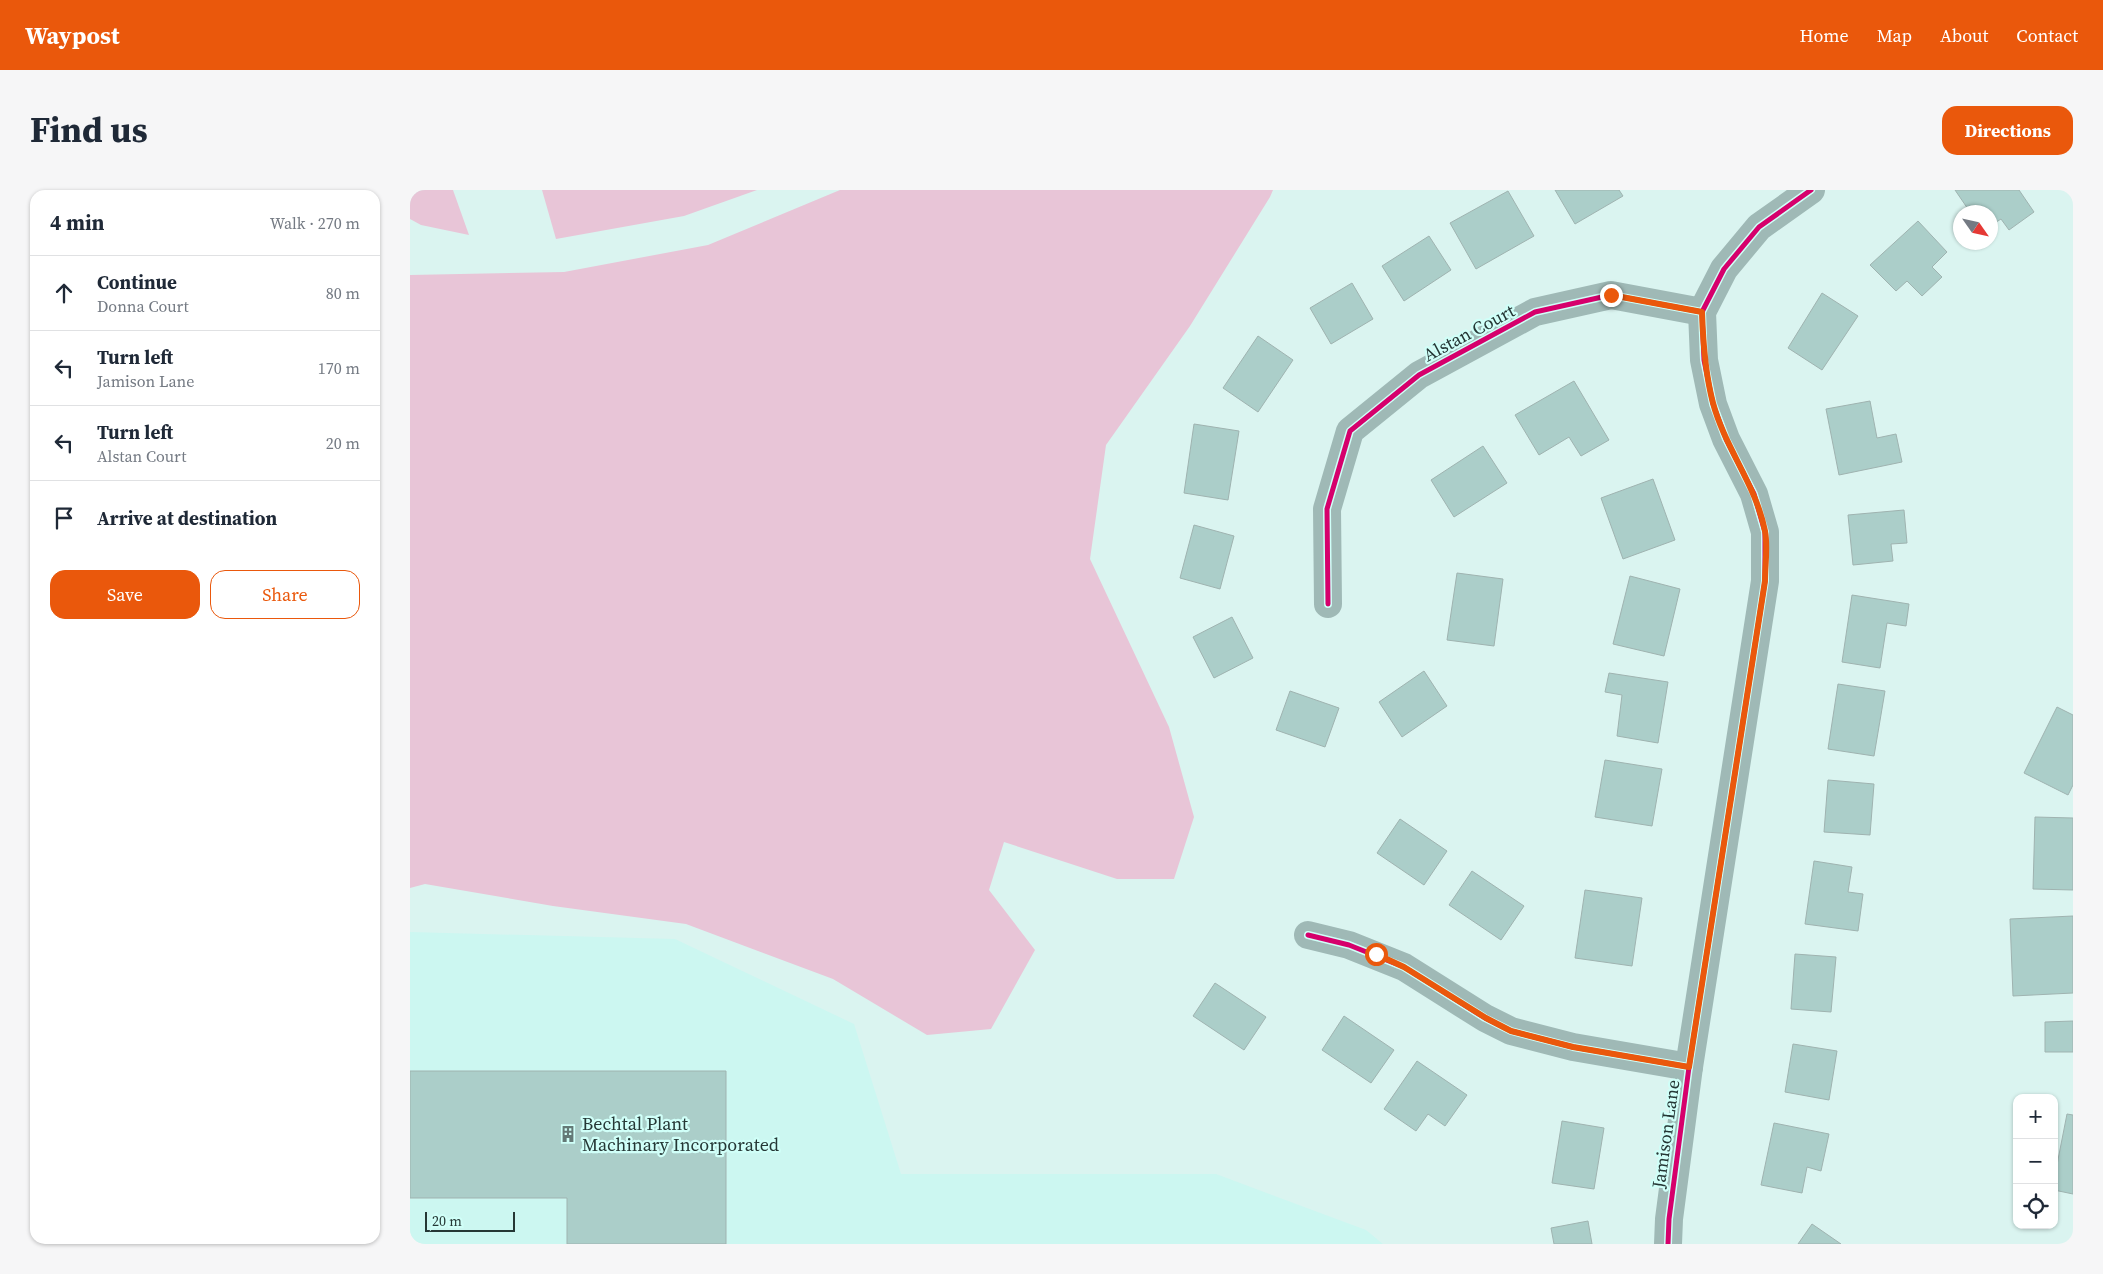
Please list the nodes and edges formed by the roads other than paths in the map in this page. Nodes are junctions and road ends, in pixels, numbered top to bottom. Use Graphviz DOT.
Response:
graph roads {
  1 [pos="1812,190"];
  2 [pos="1702,312"];
  3 [pos="1328,604"];
  4 [pos="1308,935"];
  5 [pos="1689,1067"];
  6 [pos="1668,1244"];
  1 -- 2 [label="street, Jamison Lane"];
  2 -- 3 [label="street, Alstan Court"];
  2 -- 5 [label="street, Jamison Lane"];
  4 -- 5 [label="street"];
  5 -- 6 [label="street, Jamison Lane"];
}
